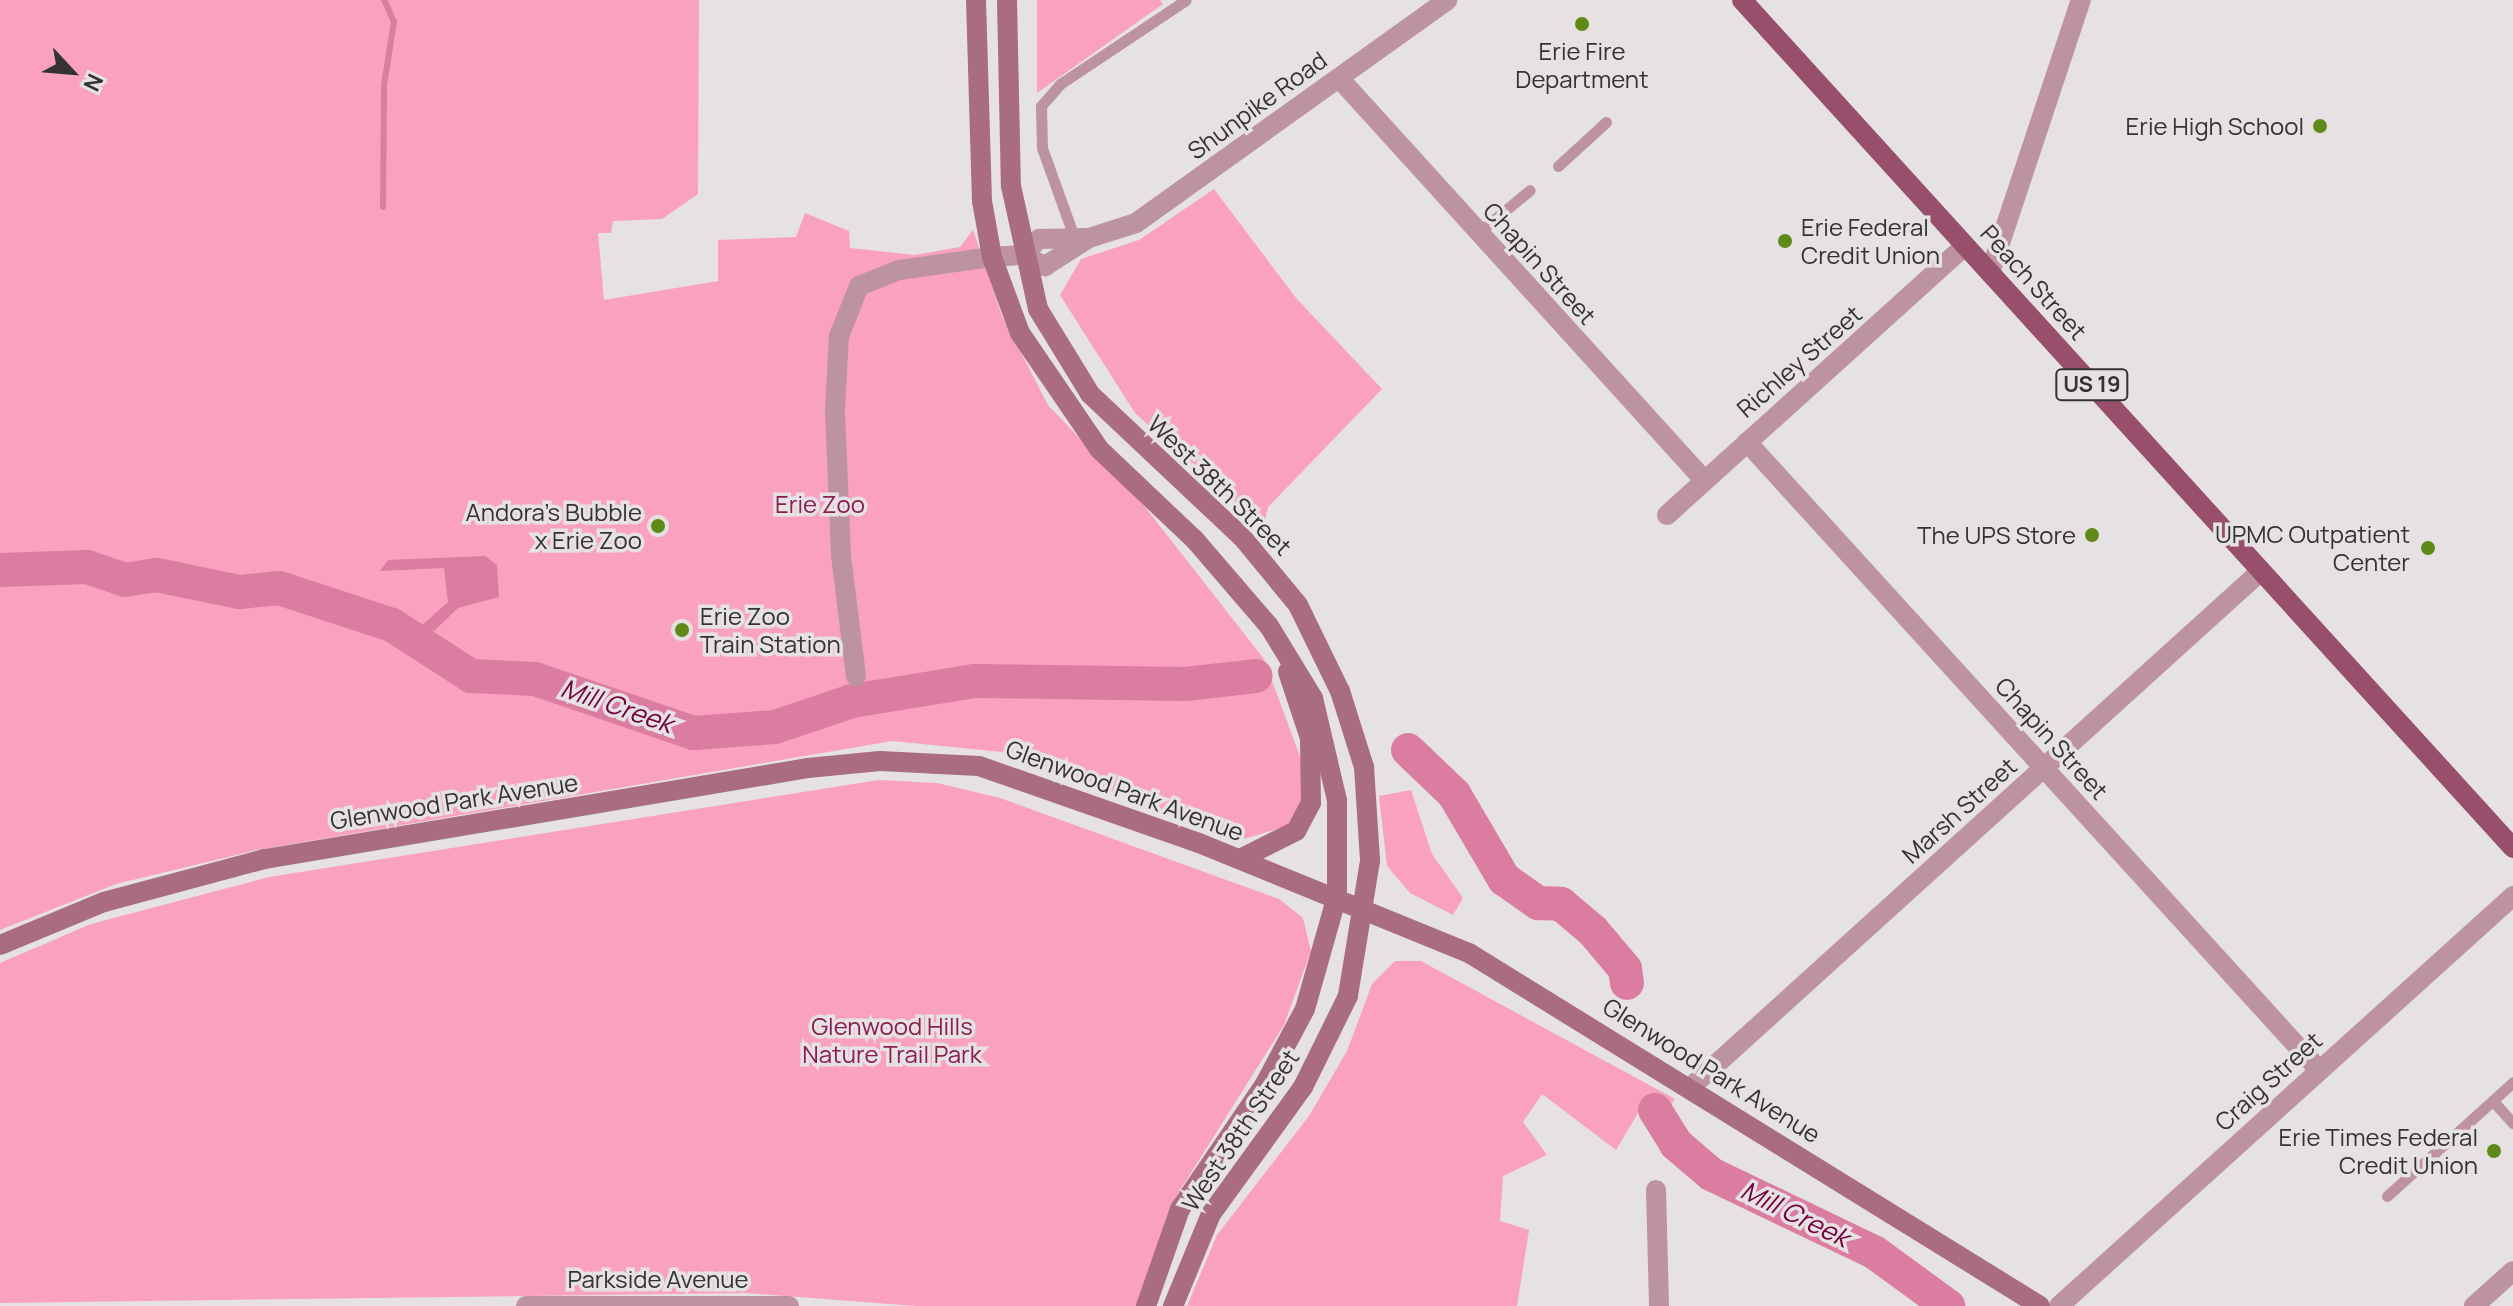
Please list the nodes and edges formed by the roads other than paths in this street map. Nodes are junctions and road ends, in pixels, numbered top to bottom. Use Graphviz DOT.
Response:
graph roads {
  1 [pos="976,0"];
  2 [pos="1007,0"];
  3 [pos="1186,0"];
  4 [pos="1447,0"];
  5 [pos="1742,0"];
  6 [pos="2081,0"];
  7 [pos="1339,78"];
  8 [pos="1606,122"];
  9 [pos="1558,166"];
  10 [pos="1530,190"];
  11 [pos="1478,233"];
  12 [pos="1081,236"];
  13 [pos="1965,246"];
  14 [pos="1023,255"];
  15 [pos="992,257"];
  16 [pos="1990,273"];
  17 [pos="1747,442"];
  18 [pos="1704,480"];
  19 [pos="1667,515"];
  20 [pos="2261,571"];
  21 [pos="1281,645"];
  22 [pos="856,676"];
  23 [pos="2045,768"];
  24 [pos="2513,848"];
  25 [pos="1240,859"];
  26 [pos="1337,896"];
  27 [pos="2513,896"];
  28 [pos="1366,908"];
  29 [pos="0,945"];
  30 [pos="2319,1070"];
  31 [pos="2513,1082"];
  32 [pos="1691,1087"];
  33 [pos="2493,1101"];
  34 [pos="2513,1123"];
  35 [pos="1656,1190"];
  36 [pos="2387,1196"];
  37 [pos="2513,1271"];
  38 [pos="526,1306"];
  39 [pos="789,1306"];
  40 [pos="1146,1306"];
  41 [pos="1173,1306"];
  42 [pos="1659,1306"];
  43 [pos="2040,1306"];
  44 [pos="2059,1306"];
  45 [pos="2474,1306"];
  1 -- 15 [label="main road, West 38th Street"];
  2 -- 14 [label="main road, West 38th Street"];
  3 -- 12 [label="lane"];
  4 -- 7 [label="street, Shunpike Road"];
  5 -- 13 [label="main road, Peach Street / US 19"];
  6 -- 16 [label="street"];
  7 -- 11 [label="street, Chapin Street"];
  7 -- 12 [label="street, Shunpike Road"];
  8 -- 9 [label="lane"];
  10 -- 11 [label="lane"];
  11 -- 18 [label="street, Chapin Street"];
  12 -- 14 [label="street, Shunpike Road"];
  13 -- 16 [label="main road, Peach Street / US 19"];
  13 -- 17 [label="street, Richley Street"];
  14 -- 15 [label="street, Shunpike Road"];
  14 -- 28 [label="main road, West 38th Street"];
  15 -- 21 [label="main road, West 38th Street"];
  15 -- 22 [label="street, Shunpike Road"];
  16 -- 20 [label="main road, Peach Street / US 19"];
  17 -- 18 [label="street, Richley Street"];
  17 -- 23 [label="street, Chapin Street"];
  18 -- 19 [label="street, Richley Street"];
  20 -- 23 [label="street, Marsh Street"];
  20 -- 24 [label="main road, Peach Street / US 19"];
  21 -- 25 [label="main road"];
  21 -- 26 [label="main road, West 38th Street"];
  23 -- 30 [label="street, Chapin Street"];
  23 -- 32 [label="street, Marsh Street"];
  25 -- 26 [label="main road, Glenwood Park Avenue"];
  25 -- 29 [label="main road, Glenwood Park Avenue"];
  26 -- 28 [label="main road, Glenwood Park Avenue"];
  26 -- 40 [label="main road, West 38th Street"];
  27 -- 30 [label="street, Craig Street"];
  28 -- 32 [label="main road, Glenwood Park Avenue"];
  28 -- 41 [label="main road, West 38th Street"];
  30 -- 44 [label="street, Craig Street"];
  31 -- 33 [label="lane"];
  32 -- 43 [label="main road, Glenwood Park Avenue"];
  33 -- 34 [label="lane"];
  33 -- 36 [label="lane"];
  35 -- 42 [label="street"];
  37 -- 45 [label="street"];
  38 -- 39 [label="street, Parkside Avenue"];
}
